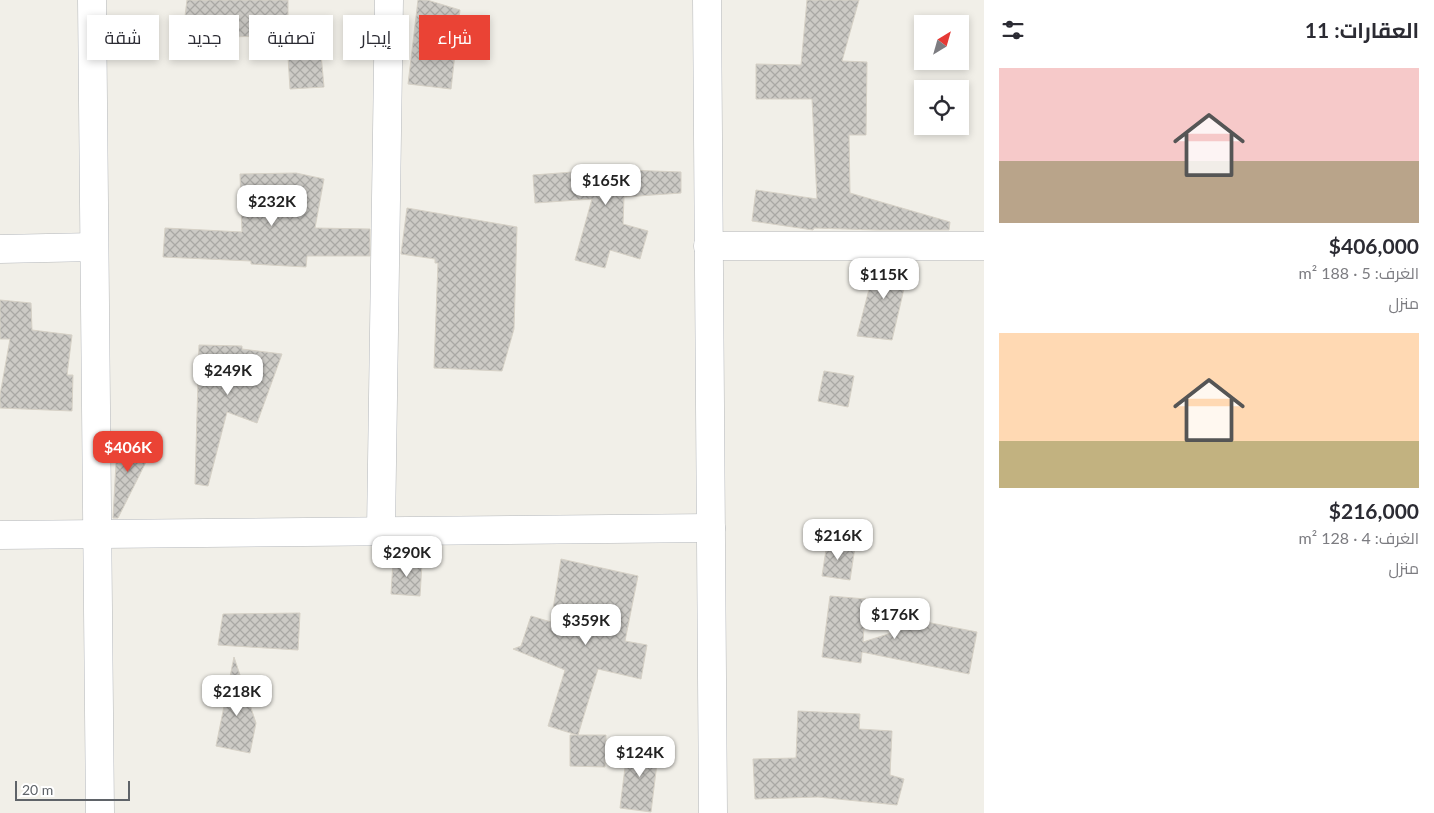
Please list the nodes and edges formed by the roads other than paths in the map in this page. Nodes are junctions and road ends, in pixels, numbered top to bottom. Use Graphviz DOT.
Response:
graph roads {
  1 [pos="92,0"];
  2 [pos="389,0"];
  3 [pos="707,0"];
  4 [pos="708,246"];
  5 [pos="984,246"];
  6 [pos="94,247"];
  7 [pos="0,250"];
  8 [pos="711,528"];
  9 [pos="380,530"];
  10 [pos="97,534"];
  11 [pos="0,535"];
  12 [pos="100,813"];
  13 [pos="713,813"];
  1 -- 6 [label="street"];
  2 -- 9 [label="street"];
  3 -- 4 [label="street"];
  4 -- 5 [label="street"];
  4 -- 8 [label="street"];
  6 -- 7 [label="street"];
  6 -- 10 [label="street"];
  8 -- 9 [label="street"];
  8 -- 13 [label="street"];
  9 -- 10 [label="street"];
  10 -- 11 [label="street"];
  10 -- 12 [label="street"];
}
